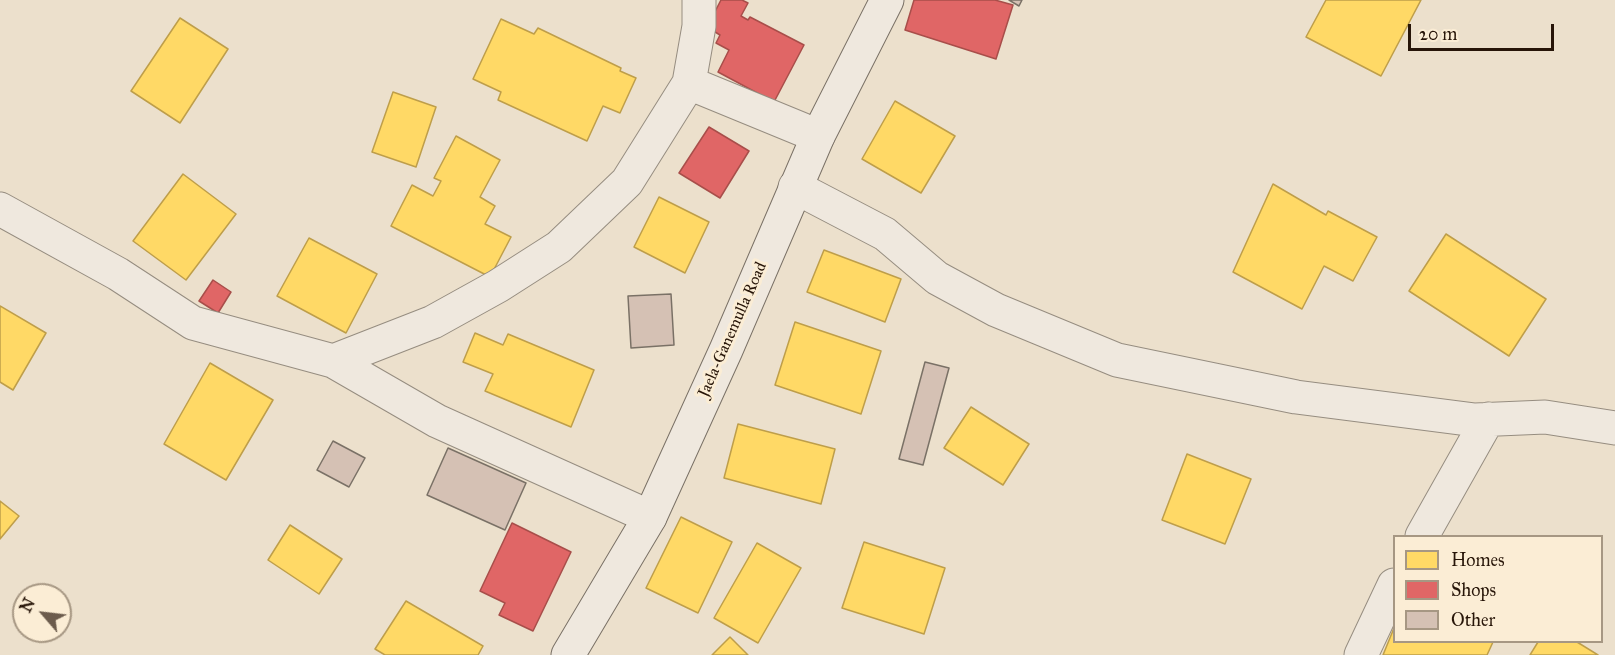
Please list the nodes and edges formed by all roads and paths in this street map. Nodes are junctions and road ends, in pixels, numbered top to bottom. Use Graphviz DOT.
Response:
graph roads {
  1 [pos="699,0"];
  2 [pos="887,0"];
  3 [pos="689,83"];
  4 [pos="818,136"];
  5 [pos="795,187"];
  6 [pos="0,209"];
  7 [pos="333,361"];
  8 [pos="1488,419"];
  9 [pos="1615,428"];
  10 [pos="650,517"];
  11 [pos="1423,535"];
  12 [pos="1393,589"];
  13 [pos="568,655"];
  14 [pos="1361,655"];
  1 -- 3 [label="street"];
  2 -- 4 [label="street, Jaela-Ganemulla Road"];
  3 -- 4 [label="street"];
  3 -- 7 [label="street"];
  4 -- 5 [label="street, Jaela-Ganemulla Road"];
  5 -- 8 [label="street"];
  5 -- 10 [label="street, Jaela-Ganemulla Road"];
  6 -- 7 [label="street"];
  7 -- 10 [label="street"];
  8 -- 9 [label="street"];
  8 -- 11 [label="street"];
  10 -- 13 [label="street, Jaela-Ganemulla Road"];
  12 -- 14 [label="street"];
}
